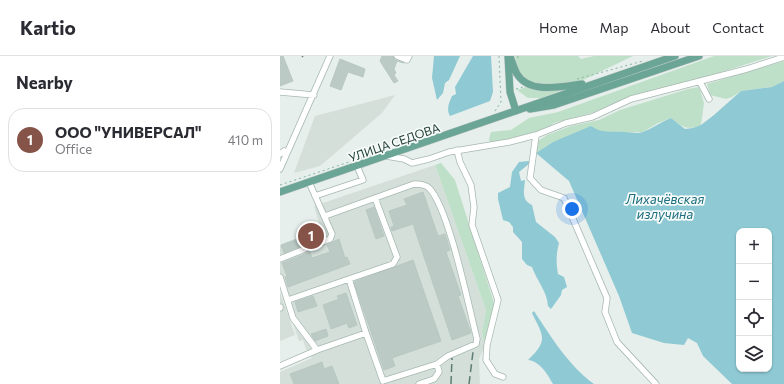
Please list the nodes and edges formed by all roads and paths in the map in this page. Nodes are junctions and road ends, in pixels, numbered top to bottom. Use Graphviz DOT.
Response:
graph roads {
  1 [pos="330,56"];
  2 [pos="397,56"];
  3 [pos="409,56"];
  4 [pos="499,56"];
  5 [pos="509,56"];
  6 [pos="518,56"];
  7 [pos="675,56"];
  8 [pos="699,56"];
  9 [pos="784,57"];
  10 [pos="518,61"];
  11 [pos="643,61"];
  12 [pos="575,79"];
  13 [pos="596,82"];
  14 [pos="700,82"];
  15 [pos="525,86"];
  16 [pos="516,89"];
  17 [pos="280,92"];
  18 [pos="314,95"];
  19 [pos="709,99"];
  20 [pos="516,111"];
  21 [pos="494,113"];
  22 [pos="536,135"];
  23 [pos="457,150"];
  24 [pos="283,152"];
  25 [pos="384,153"];
  26 [pos="357,166"];
  27 [pos="280,169"];
  28 [pos="309,182"];
  29 [pos="280,185"];
  30 [pos="280,192"];
  31 [pos="315,196"];
  32 [pos="375,198"];
  33 [pos="325,216"];
  34 [pos="280,259"];
  35 [pos="280,277"];
  36 [pos="349,279"];
  37 [pos="288,300"];
  38 [pos="366,333"];
  39 [pos="317,350"];
  40 [pos="437,364"];
  41 [pos="280,366"];
  42 [pos="504,377"];
  43 [pos="383,383"];
  44 [pos="419,384"];
  45 [pos="656,384"];
  1 -- 18 [label="street"];
  2 -- 3 [label="street"];
  4 -- 21 [label="path"];
  5 -- 13 [label="main road"];
  5 -- 20 [label="main road"];
  6 -- 10 [label="path"];
  7 -- 13 [label="main road"];
  8 -- 20 [label="main road"];
  9 -- 14 [label="street"];
  11 -- 12 [label="path"];
  13 -- 20 [label="main road"];
  14 -- 19 [label="street"];
  14 -- 22 [label="street"];
  15 -- 16 [label="path"];
  17 -- 18 [label="street"];
  18 -- 24 [label="street"];
  20 -- 25 [label="main road, УЛИЦА СЕДОВА"];
  22 -- 23 [label="street"];
  22 -- 45 [label="street"];
  23 -- 25 [label="street"];
  23 -- 42 [label="street"];
  24 -- 27 [label="street"];
  25 -- 26 [label="main road, УЛИЦА СЕДОВА"];
  25 -- 29 [label="path"];
  26 -- 28 [label="main road, УЛИЦА СЕДОВА"];
  26 -- 31 [label="street"];
  28 -- 30 [label="main road, УЛИЦА СЕДОВА"];
  28 -- 31 [label="street"];
  31 -- 33 [label="street"];
  32 -- 33 [label="street"];
  32 -- 36 [label="street"];
  32 -- 40 [label="street"];
  33 -- 34 [label="street"];
  35 -- 37 [label="street"];
  36 -- 37 [label="street"];
  36 -- 38 [label="street"];
  37 -- 39 [label="street"];
  38 -- 39 [label="street"];
  38 -- 43 [label="street"];
  39 -- 41 [label="street"];
  40 -- 43 [label="street"];
  40 -- 44 [label="street"];
}
